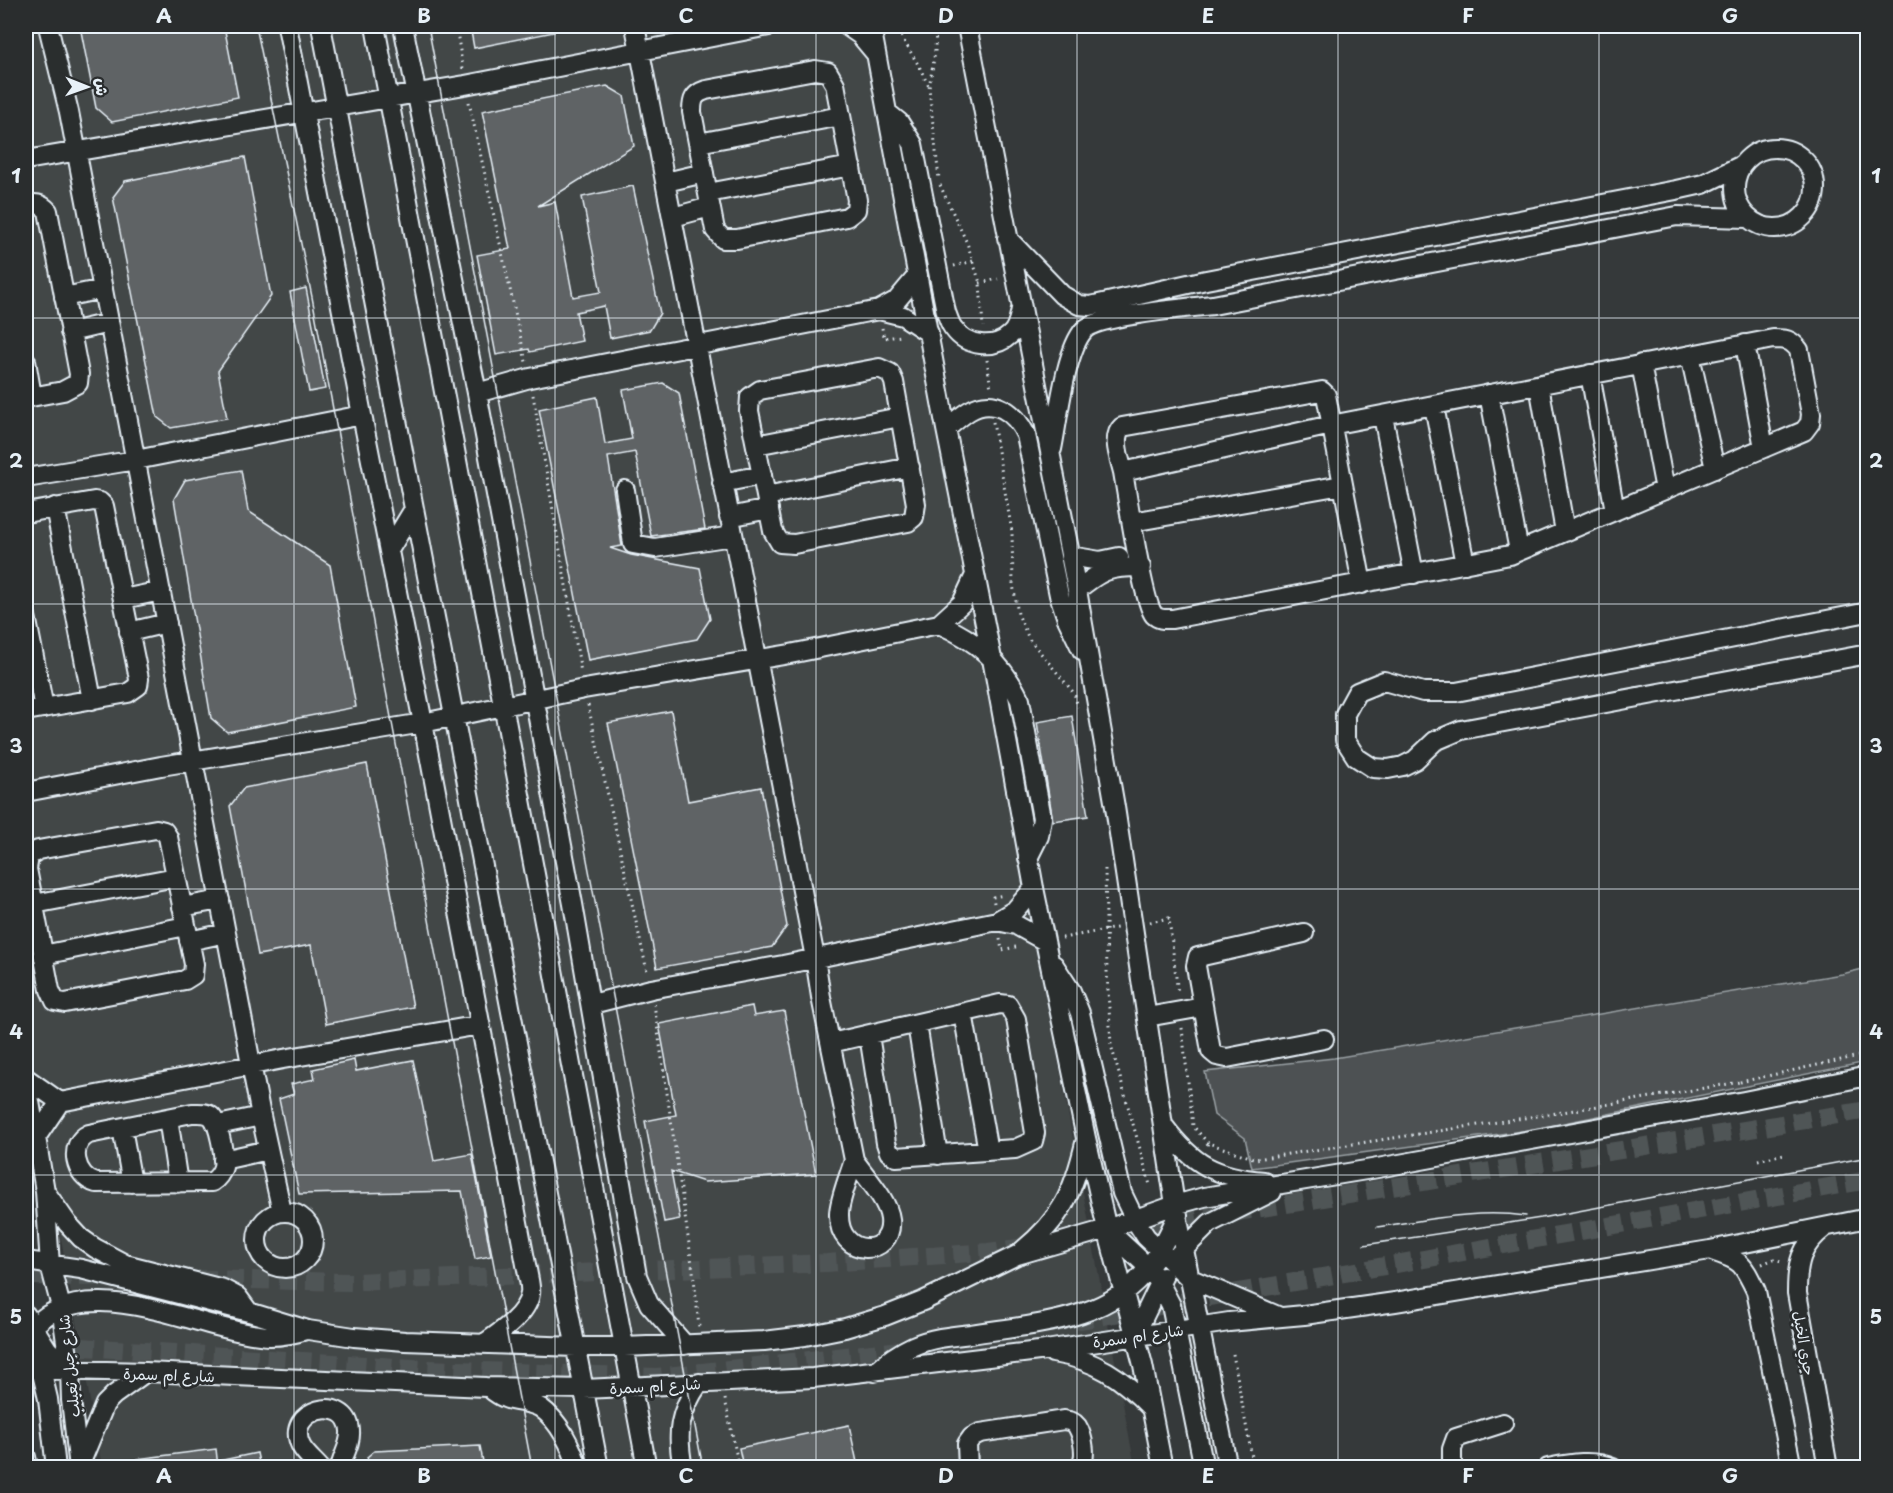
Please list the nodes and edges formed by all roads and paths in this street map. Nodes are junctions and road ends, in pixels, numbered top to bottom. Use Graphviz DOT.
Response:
graph roads {
  1 [pos="48,26"];
  2 [pos="287,26"];
  3 [pos="321,26"];
  4 [pos="375,26"];
  5 [pos="403,26"];
  6 [pos="635,26"];
  7 [pos="768,26"];
  8 [pos="846,26"];
  9 [pos="871,26"];
  10 [pos="895,26"];
  11 [pos="936,26"];
  12 [pos="967,26"];
  13 [pos="640,52"];
  14 [pos="878,57"];
  15 [pos="929,88"];
  16 [pos="416,93"];
  17 [pos="389,98"];
  18 [pos="338,107"];
  19 [pos="305,113"];
  20 [pos="889,114"];
  21 [pos="841,116"];
  22 [pos="698,143"];
  23 [pos="76,150"];
  24 [pos="26,160"];
  25 [pos="1742,165"];
  26 [pos="850,166"];
  27 [pos="704,173"];
  28 [pos="666,182"];
  29 [pos="709,200"];
  30 [pos="26,205"];
  31 [pos="673,217"];
  32 [pos="1748,218"];
  33 [pos="1007,238"];
  34 [pos="918,275"];
  35 [pos="102,289"];
  36 [pos="64,297"];
  37 [pos="458,298"];
  38 [pos="428,306"];
  39 [pos="1021,309"];
  40 [pos="879,310"];
  41 [pos="109,323"];
  42 [pos="70,332"];
  43 [pos="929,333"];
  44 [pos="1745,344"];
  45 [pos="698,345"];
  46 [pos="984,345"];
  47 [pos="1690,355"];
  48 [pos="26,361"];
  49 [pos="1641,364"];
  50 [pos="1590,374"];
  51 [pos="1539,385"];
  52 [pos="477,393"];
  53 [pos="1489,394"];
  54 [pos="29,397"];
  55 [pos="991,406"];
  56 [pos="1434,406"];
  57 [pos="362,415"];
  58 [pos="1383,416"];
  59 [pos="900,417"];
  60 [pos="1331,425"];
  61 [pos="946,429"];
  62 [pos="756,445"];
  63 [pos="1764,448"];
  64 [pos="1050,459"];
  65 [pos="136,460"];
  66 [pos="910,467"];
  67 [pos="1715,469"];
  68 [pos="1123,472"];
  69 [pos="762,475"];
  70 [pos="26,478"];
  71 [pos="722,483"];
  72 [pos="1342,485"];
  73 [pos="625,490"];
  74 [pos="1665,490"];
  75 [pos="767,503"];
  76 [pos="55,507"];
  77 [pos="414,509"];
  78 [pos="1615,511"];
  79 [pos="26,513"];
  80 [pos="729,517"];
  81 [pos="1132,522"];
  82 [pos="1565,532"];
  83 [pos="732,536"];
  84 [pos="389,550"];
  85 [pos="1519,552"];
  86 [pos="1070,556"];
  87 [pos="1139,559"];
  88 [pos="1465,564"];
  89 [pos="1414,574"];
  90 [pos="975,575"];
  91 [pos="1362,584"];
  92 [pos="1077,590"];
  93 [pos="161,591"];
  94 [pos="123,599"];
  95 [pos="1868,612"];
  96 [pos="26,616"];
  97 [pos="167,623"];
  98 [pos="939,624"];
  99 [pos="129,632"];
  100 [pos="1868,654"];
  101 [pos="992,658"];
  102 [pos="755,659"];
  103 [pos="1090,664"];
  104 [pos="534,699"];
  105 [pos="93,700"];
  106 [pos="503,705"];
  107 [pos="34,710"];
  108 [pos="1080,714"];
  109 [pos="454,717"];
  110 [pos="423,723"];
  111 [pos="193,761"];
  112 [pos="26,792"];
  113 [pos="1105,863"];
  114 [pos="176,877"];
  115 [pos="1034,888"];
  116 [pos="220,900"];
  117 [pos="33,904"];
  118 [pos="573,904"];
  119 [pos="182,907"];
  120 [pos="544,921"];
  121 [pos="997,921"];
  122 [pos="226,933"];
  123 [pos="1304,933"];
  124 [pos="188,934"];
  125 [pos="1047,948"];
  126 [pos="43,955"];
  127 [pos="815,958"];
  128 [pos="592,1004"];
  129 [pos="1203,1007"];
  130 [pos="963,1013"];
  131 [pos="1147,1017"];
  132 [pos="917,1024"];
  133 [pos="480,1025"];
  134 [pos="869,1035"];
  135 [pos="1324,1039"];
  136 [pos="831,1043"];
  137 [pos="251,1065"];
  138 [pos="1868,1076"];
  139 [pos="26,1078"];
  140 [pos="1740,1082"];
  141 [pos="60,1102"];
  142 [pos="261,1116"];
  143 [pos="498,1117"];
  144 [pos="168,1118"];
  145 [pos="532,1118"];
  146 [pos="1163,1124"];
  147 [pos="218,1125"];
  148 [pos="122,1128"];
  149 [pos="37,1136"];
  150 [pos="1086,1138"];
  151 [pos="268,1150"];
  152 [pos="988,1151"];
  153 [pos="1784,1154"];
  154 [pos="938,1155"];
  155 [pos="223,1160"];
  156 [pos="854,1160"];
  157 [pos="1758,1160"];
  158 [pos="1196,1161"];
  159 [pos="132,1183"];
  160 [pos="178,1183"];
  161 [pos="1290,1184"];
  162 [pos="1150,1185"];
  163 [pos="45,1191"];
  164 [pos="1177,1210"];
  165 [pos="282,1212"];
  166 [pos="47,1214"];
  167 [pos="1868,1218"];
  168 [pos="1135,1220"];
  169 [pos="1824,1228"];
  170 [pos="1107,1229"];
  171 [pos="1710,1250"];
  172 [pos="1171,1254"];
  173 [pos="1017,1255"];
  174 [pos="27,1264"];
  175 [pos="50,1265"];
  176 [pos="1798,1265"];
  177 [pos="1746,1271"];
  178 [pos="1154,1275"];
  179 [pos="1189,1278"];
  180 [pos="1124,1292"];
  181 [pos="62,1307"];
  182 [pos="249,1312"];
  183 [pos="1280,1316"];
  184 [pos="1200,1326"];
  185 [pos="1177,1329"];
  186 [pos="27,1330"];
  187 [pos="308,1330"];
  188 [pos="1136,1335"];
  189 [pos="485,1343"];
  190 [pos="685,1345"];
  191 [pos="576,1347"];
  192 [pos="624,1347"];
  193 [pos="1039,1351"];
  194 [pos="1233,1354"];
  195 [pos="33,1369"];
  196 [pos="70,1370"];
  197 [pos="146,1372"];
  198 [pos="875,1372"];
  199 [pos="699,1383"];
  200 [pos="631,1385"];
  201 [pos="486,1387"];
  202 [pos="584,1389"];
  203 [pos="723,1394"];
  204 [pos="1151,1408"];
  205 [pos="1503,1423"];
  206 [pos="26,1457"];
  207 [pos="28,1467"];
  208 [pos="56,1467"];
  209 [pos="79,1467"];
  210 [pos="320,1467"];
  211 [pos="340,1467"];
  212 [pos="578,1467"];
  213 [pos="599,1467"];
  214 [pos="647,1467"];
  215 [pos="683,1467"];
  216 [pos="739,1467"];
  217 [pos="968,1467"];
  218 [pos="1079,1467"];
  219 [pos="1163,1467"];
  220 [pos="1204,1467"];
  221 [pos="1228,1467"];
  222 [pos="1254,1467"];
  223 [pos="1452,1467"];
  224 [pos="1548,1467"];
  225 [pos="1613,1467"];
  226 [pos="1792,1467"];
  227 [pos="1828,1467"];
  1 -- 23 [label="street"];
  2 -- 19 [label="street"];
  3 -- 18 [label="street"];
  4 -- 17 [label="street"];
  5 -- 16 [label="street"];
  6 -- 13 [label="street"];
  7 -- 13 [label="street"];
  8 -- 14 [label="street"];
  9 -- 14 [label="street"];
  10 -- 15 [label="path"];
  11 -- 15 [label="path"];
  12 -- 33 [label="street"];
  13 -- 16 [label="street"];
  13 -- 28 [label="street"];
  14 -- 20 [label="street"];
  15 -- 46 [label="path"];
  16 -- 17 [label="street"];
  16 -- 37 [label="street"];
  17 -- 18 [label="street"];
  17 -- 38 [label="street"];
  18 -- 19 [label="street"];
  18 -- 77 [label="street"];
  19 -- 23 [label="street"];
  19 -- 57 [label="street"];
  20 -- 34 [label="street"];
  20 -- 46 [label="street"];
  21 -- 22 [label="street"];
  21 -- 22 [label="street"];
  21 -- 26 [label="street"];
  22 -- 27 [label="street"];
  23 -- 24 [label="street"];
  23 -- 35 [label="street"];
  25 -- 32 [label="street"];
  25 -- 32 [label="street"];
  25 -- 33 [label="street"];
  26 -- 29 [label="street"];
  26 -- 29 [label="street"];
  27 -- 28 [label="street"];
  27 -- 29 [label="street"];
  28 -- 31 [label="street"];
  29 -- 31 [label="street"];
  30 -- 36 [label="street"];
  31 -- 45 [label="street"];
  32 -- 64 [label="street"];
  33 -- 39 [label="street"];
  34 -- 40 [label="street"];
  34 -- 43 [label="street"];
  35 -- 36 [label="street"];
  35 -- 41 [label="street"];
  36 -- 42 [label="street"];
  37 -- 38 [label="street"];
  37 -- 52 [label="street"];
  38 -- 106 [label="street"];
  39 -- 46 [label="street"];
  39 -- 64 [label="street"];
  40 -- 43 [label="street"];
  40 -- 45 [label="street"];
  41 -- 42 [label="street"];
  41 -- 65 [label="street"];
  42 -- 54 [label="street"];
  43 -- 61 [label="street"];
  44 -- 47 [label="street"];
  44 -- 63 [label="street"];
  44 -- 63 [label="street"];
  45 -- 52 [label="street"];
  45 -- 71 [label="street"];
  46 -- 55 [label="path"];
  47 -- 49 [label="street"];
  47 -- 67 [label="street"];
  48 -- 54 [label="street"];
  49 -- 50 [label="street"];
  49 -- 74 [label="street"];
  50 -- 51 [label="street"];
  50 -- 78 [label="street"];
  51 -- 53 [label="street"];
  51 -- 82 [label="street"];
  52 -- 104 [label="street"];
  53 -- 56 [label="street"];
  53 -- 85 [label="street"];
  55 -- 61 [label="street"];
  55 -- 103 [label="street"];
  55 -- 108 [label="path"];
  56 -- 58 [label="street"];
  56 -- 88 [label="street"];
  57 -- 65 [label="street"];
  57 -- 84 [label="street"];
  58 -- 60 [label="street"];
  58 -- 89 [label="street"];
  59 -- 62 [label="street"];
  59 -- 62 [label="street"];
  59 -- 66 [label="street"];
  60 -- 68 [label="street"];
  60 -- 68 [label="street"];
  60 -- 72 [label="street"];
  61 -- 90 [label="street"];
  62 -- 69 [label="street"];
  63 -- 67 [label="street"];
  64 -- 86 [label="street"];
  65 -- 70 [label="street"];
  65 -- 93 [label="street"];
  66 -- 75 [label="street"];
  66 -- 75 [label="street"];
  67 -- 74 [label="street"];
  68 -- 81 [label="street"];
  69 -- 71 [label="street"];
  69 -- 75 [label="street"];
  71 -- 80 [label="street"];
  72 -- 81 [label="street"];
  72 -- 91 [label="street"];
  73 -- 83 [label="street"];
  74 -- 78 [label="street"];
  75 -- 80 [label="street"];
  76 -- 79 [label="street"];
  76 -- 94 [label="street"];
  76 -- 105 [label="street"];
  77 -- 84 [label="street"];
  77 -- 109 [label="street"];
  78 -- 82 [label="street"];
  80 -- 83 [label="street"];
  81 -- 87 [label="street"];
  82 -- 85 [label="street"];
  83 -- 102 [label="street"];
  84 -- 110 [label="street"];
  85 -- 88 [label="street"];
  86 -- 87 [label="street"];
  86 -- 92 [label="street"];
  87 -- 91 [label="street"];
  87 -- 92 [label="street"];
  88 -- 89 [label="street"];
  89 -- 91 [label="street"];
  90 -- 98 [label="street"];
  90 -- 101 [label="street"];
  92 -- 103 [label="street"];
  93 -- 94 [label="street"];
  93 -- 97 [label="street"];
  94 -- 99 [label="street"];
  95 -- 100 [label="street"];
  96 -- 107 [label="street"];
  97 -- 99 [label="street"];
  97 -- 111 [label="street"];
  98 -- 101 [label="street"];
  98 -- 102 [label="street"];
  99 -- 105 [label="street"];
  101 -- 115 [label="street"];
  102 -- 104 [label="street"];
  102 -- 127 [label="street"];
  103 -- 131 [label="street"];
  104 -- 106 [label="street"];
  104 -- 118 [label="street"];
  105 -- 107 [label="street"];
  106 -- 109 [label="street"];
  106 -- 120 [label="street"];
  109 -- 110 [label="street"];
  109 -- 145 [label="street"];
  110 -- 111 [label="street"];
  110 -- 133 [label="street"];
  111 -- 112 [label="street"];
  111 -- 116 [label="street"];
  113 -- 162 [label="path"];
  114 -- 117 [label="street"];
  114 -- 117 [label="street"];
  114 -- 119 [label="street"];
  115 -- 121 [label="street"];
  115 -- 125 [label="street"];
  116 -- 119 [label="street"];
  116 -- 122 [label="street"];
  117 -- 126 [label="street"];
  118 -- 120 [label="street"];
  118 -- 128 [label="street"];
  119 -- 124 [label="street"];
  120 -- 192 [label="street"];
  121 -- 125 [label="street"];
  121 -- 127 [label="street"];
  122 -- 124 [label="street"];
  122 -- 137 [label="street"];
  123 -- 129 [label="street"];
  124 -- 126 [label="street"];
  124 -- 126 [label="street"];
  125 -- 150 [label="street"];
  125 -- 168 [label="street"];
  127 -- 128 [label="street"];
  127 -- 136 [label="street"];
  128 -- 190 [label="street"];
  129 -- 131 [label="street"];
  129 -- 135 [label="street"];
  130 -- 132 [label="street"];
  130 -- 152 [label="street"];
  130 -- 152 [label="street"];
  131 -- 146 [label="street"];
  132 -- 134 [label="street"];
  132 -- 154 [label="street"];
  133 -- 137 [label="street"];
  133 -- 143 [label="street"];
  134 -- 136 [label="street"];
  134 -- 154 [label="street"];
  136 -- 156 [label="street"];
  137 -- 141 [label="street"];
  137 -- 142 [label="street"];
  138 -- 161 [label="street"];
  139 -- 141 [label="street"];
  139 -- 149 [label="street, شارع جبل ثعيلب"];
  140 -- 158 [label="path"];
  141 -- 149 [label="street"];
  142 -- 147 [label="street"];
  142 -- 151 [label="street"];
  143 -- 145 [label="street"];
  143 -- 189 [label="street"];
  144 -- 147 [label="street"];
  144 -- 148 [label="street"];
  144 -- 160 [label="street"];
  145 -- 191 [label="street"];
  146 -- 158 [label="street"];
  146 -- 164 [label="street"];
  147 -- 155 [label="street"];
  148 -- 159 [label="street"];
  148 -- 159 [label="street"];
  149 -- 163 [label="street, شارع جبل ثعيلب"];
  150 -- 170 [label="street"];
  150 -- 173 [label="street"];
  151 -- 155 [label="street"];
  151 -- 165 [label="street"];
  152 -- 154 [label="street"];
  153 -- 157 [label="path"];
  155 -- 160 [label="street"];
  158 -- 161 [label="street"];
  159 -- 160 [label="street"];
  161 -- 164 [label="street"];
  161 -- 172 [label="street"];
  163 -- 166 [label="street, شارع جبل ثعيلب"];
  163 -- 182 [label="street"];
  164 -- 168 [label="street"];
  164 -- 172 [label="street"];
  166 -- 174 [label="street"];
  166 -- 175 [label="street, شارع جبل ثعيلب"];
  167 -- 169 [label="street, شارع ام سمرة"];
  168 -- 170 [label="street"];
  168 -- 172 [label="street"];
  169 -- 171 [label="street, شارع ام سمرة"];
  169 -- 176 [label="street, جري الخيل"];
  170 -- 173 [label="street"];
  170 -- 178 [label="street"];
  170 -- 180 [label="street"];
  171 -- 177 [label="street"];
  171 -- 183 [label="street, شارع ام سمرة"];
  172 -- 178 [label="street"];
  172 -- 179 [label="street"];
  173 -- 190 [label="street"];
  174 -- 175 [label="street"];
  175 -- 181 [label="street, شارع جبل ثعيلب"];
  175 -- 182 [label="street"];
  176 -- 177 [label="path"];
  176 -- 227 [label="street, جري الخيل"];
  177 -- 226 [label="street"];
  178 -- 180 [label="street"];
  178 -- 185 [label="street"];
  178 -- 188 [label="street"];
  179 -- 183 [label="street"];
  179 -- 184 [label="street"];
  180 -- 188 [label="street"];
  180 -- 198 [label="street"];
  181 -- 186 [label="street"];
  181 -- 187 [label="street"];
  181 -- 196 [label="street, شارع جبل ثعيلب"];
  182 -- 187 [label="street"];
  183 -- 184 [label="street, شارع ام سمرة"];
  184 -- 185 [label="street, شارع ام سمرة"];
  184 -- 221 [label="street"];
  185 -- 188 [label="street, شارع ام سمرة"];
  185 -- 220 [label="street"];
  186 -- 195 [label="street"];
  186 -- 196 [label="street"];
  187 -- 189 [label="street"];
  188 -- 193 [label="street, شارع ام سمرة"];
  188 -- 204 [label="street"];
  189 -- 191 [label="street"];
  190 -- 192 [label="street"];
  191 -- 192 [label="street"];
  191 -- 202 [label="street"];
  192 -- 200 [label="street"];
  193 -- 198 [label="street, شارع ام سمرة"];
  193 -- 204 [label="street"];
  194 -- 222 [label="path"];
  195 -- 196 [label="street, شارع ام سمرة"];
  195 -- 208 [label="street"];
  196 -- 197 [label="street, شارع ام سمرة"];
  196 -- 209 [label="street, شارع جبل ثعيلب"];
  197 -- 201 [label="street, شارع ام سمرة"];
  197 -- 209 [label="street"];
  198 -- 199 [label="street, شارع ام سمرة"];
  199 -- 200 [label="street, شارع ام سمرة"];
  199 -- 215 [label="street"];
  200 -- 202 [label="street, شارع ام سمرة"];
  200 -- 214 [label="street"];
  201 -- 202 [label="street, شارع ام سمرة"];
  201 -- 212 [label="street"];
  202 -- 213 [label="street"];
  203 -- 216 [label="path"];
  204 -- 219 [label="street"];
  205 -- 223 [label="street"];
  206 -- 207 [label="street"];
  210 -- 211 [label="street"];
  217 -- 218 [label="street"];
  224 -- 225 [label="street"];
}
